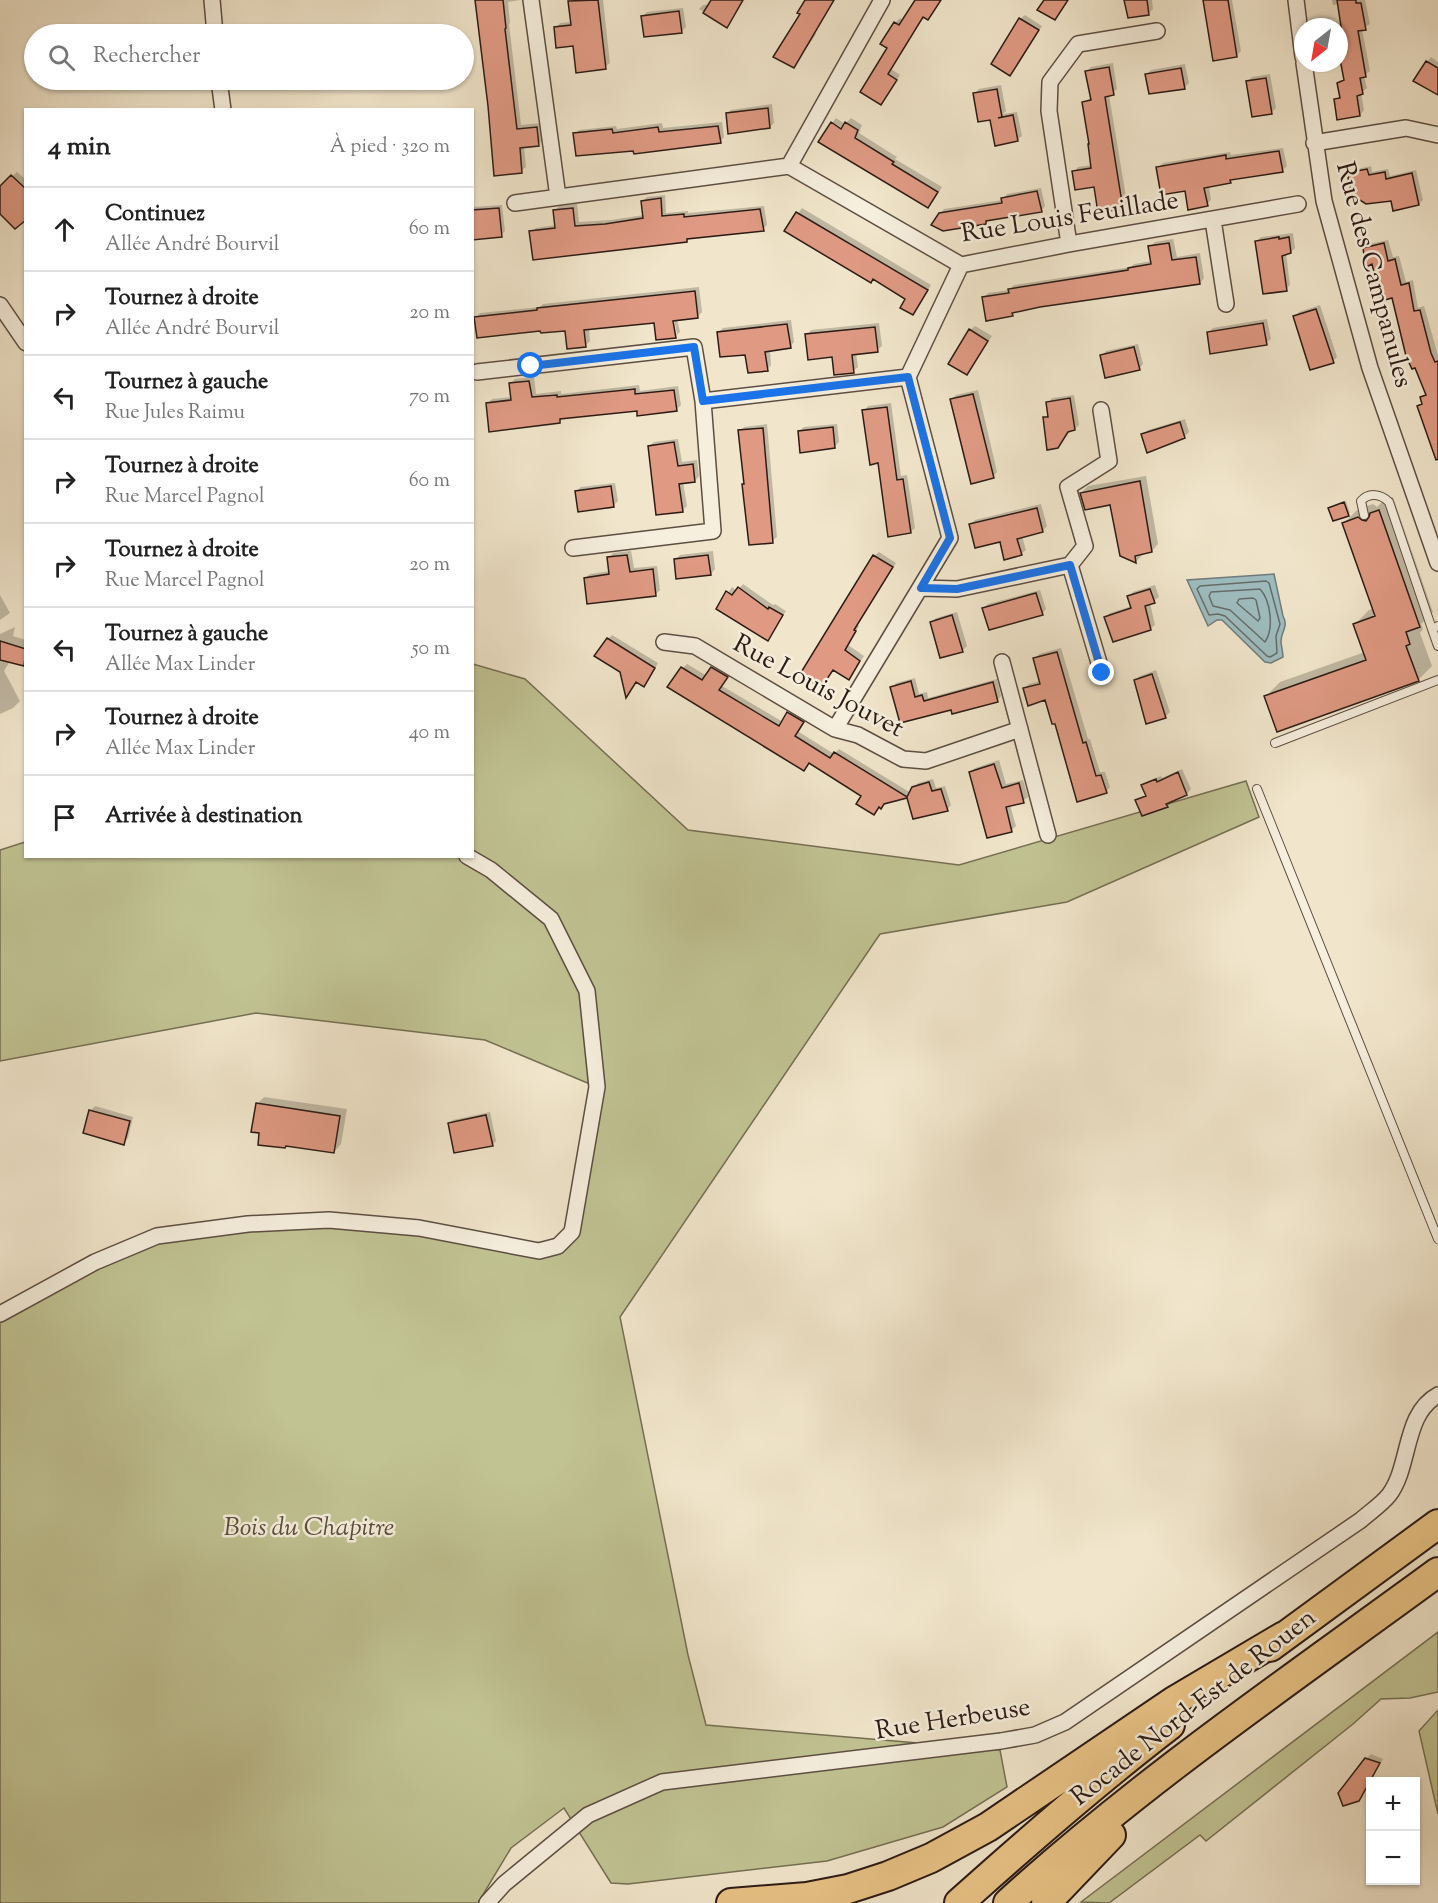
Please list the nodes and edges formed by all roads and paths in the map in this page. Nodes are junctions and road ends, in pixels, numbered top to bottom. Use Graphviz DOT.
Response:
graph roads {
  1 [pos="213,0"];
  2 [pos="531,0"];
  3 [pos="882,0"];
  4 [pos="1296,0"];
  5 [pos="1298,18"];
  6 [pos="214,24"];
  7 [pos="1157,31"];
  8 [pos="1305,72"];
  9 [pos="220,90"];
  10 [pos="223,108"];
  11 [pos="1438,135"];
  12 [pos="1314,143"];
  13 [pos="789,166"];
  14 [pos="558,197"];
  15 [pos="515,203"];
  16 [pos="1298,204"];
  17 [pos="1213,220"];
  18 [pos="1069,244"];
  19 [pos="961,265"];
  20 [pos="1226,304"];
  21 [pos="0,305"];
  22 [pos="24,340"];
  23 [pos="477,372"];
  24 [pos="908,377"];
  25 [pos="703,401"];
  26 [pos="1101,410"];
  27 [pos="1364,515"];
  28 [pos="573,549"];
  29 [pos="1438,563"];
  30 [pos="1070,565"];
  31 [pos="921,588"];
  32 [pos="1435,628"];
  33 [pos="664,642"];
  34 [pos="1438,646"];
  35 [pos="1002,662"];
  36 [pos="1102,673"];
  37 [pos="1438,680"];
  38 [pos="835,729"];
  39 [pos="1020,729"];
  40 [pos="1275,743"];
  41 [pos="1257,789"];
  42 [pos="1048,835"];
  43 [pos="470,858"];
  44 [pos="1438,1239"];
  45 [pos="0,1314"];
  46 [pos="1438,1395"];
  47 [pos="1438,1524"];
  48 [pos="1438,1572"];
  49 [pos="1284,1636"];
  50 [pos="1188,1757"];
  51 [pos="487,1903"];
  52 [pos="731,1903"];
  53 [pos="960,1903"];
  54 [pos="1008,1903"];
  55 [pos="1046,1903"];
  1 -- 6 [label="street"];
  2 -- 14 [label="street"];
  3 -- 13 [label="street"];
  4 -- 5 [label="street"];
  7 -- 18 [label="street"];
  8 -- 12 [label="street, Rue des Campanules"];
  9 -- 10 [label="street"];
  11 -- 12 [label="street"];
  12 -- 29 [label="street, Rue des Campanules"];
  13 -- 14 [label="street"];
  13 -- 19 [label="street, Rue Louis Feuillade"];
  14 -- 15 [label="street"];
  16 -- 17 [label="street, Rue Louis Feuillade"];
  17 -- 18 [label="street, Rue Louis Feuillade"];
  17 -- 20 [label="street"];
  18 -- 19 [label="street, Rue Louis Feuillade"];
  19 -- 24 [label="street"];
  21 -- 22 [label="street"];
  23 -- 25 [label="street"];
  24 -- 25 [label="street"];
  24 -- 31 [label="street"];
  25 -- 28 [label="street"];
  26 -- 30 [label="street"];
  27 -- 32 [label="lane"];
  30 -- 31 [label="street"];
  30 -- 36 [label="street"];
  31 -- 38 [label="street"];
  32 -- 34 [label="lane"];
  33 -- 38 [label="street, Rue Louis Jouvet"];
  35 -- 39 [label="street"];
  37 -- 40 [label="lane"];
  38 -- 39 [label="street, Rue Louis Jouvet"];
  39 -- 42 [label="street"];
  41 -- 44 [label="lane"];
  43 -- 45 [label="street"];
  46 -- 51 [label="street, Rue Herbeuse"];
  47 -- 49 [label="highway, Rocade Nord-Est de Rouen"];
  48 -- 50 [label="highway, Rocade Nord-Est de Rouen"];
  49 -- 52 [label="highway"];
  49 -- 53 [label="highway, Rocade Nord-Est de Rouen"];
  50 -- 54 [label="highway, Rocade Nord-Est de Rouen"];
  50 -- 55 [label="highway"];
}
